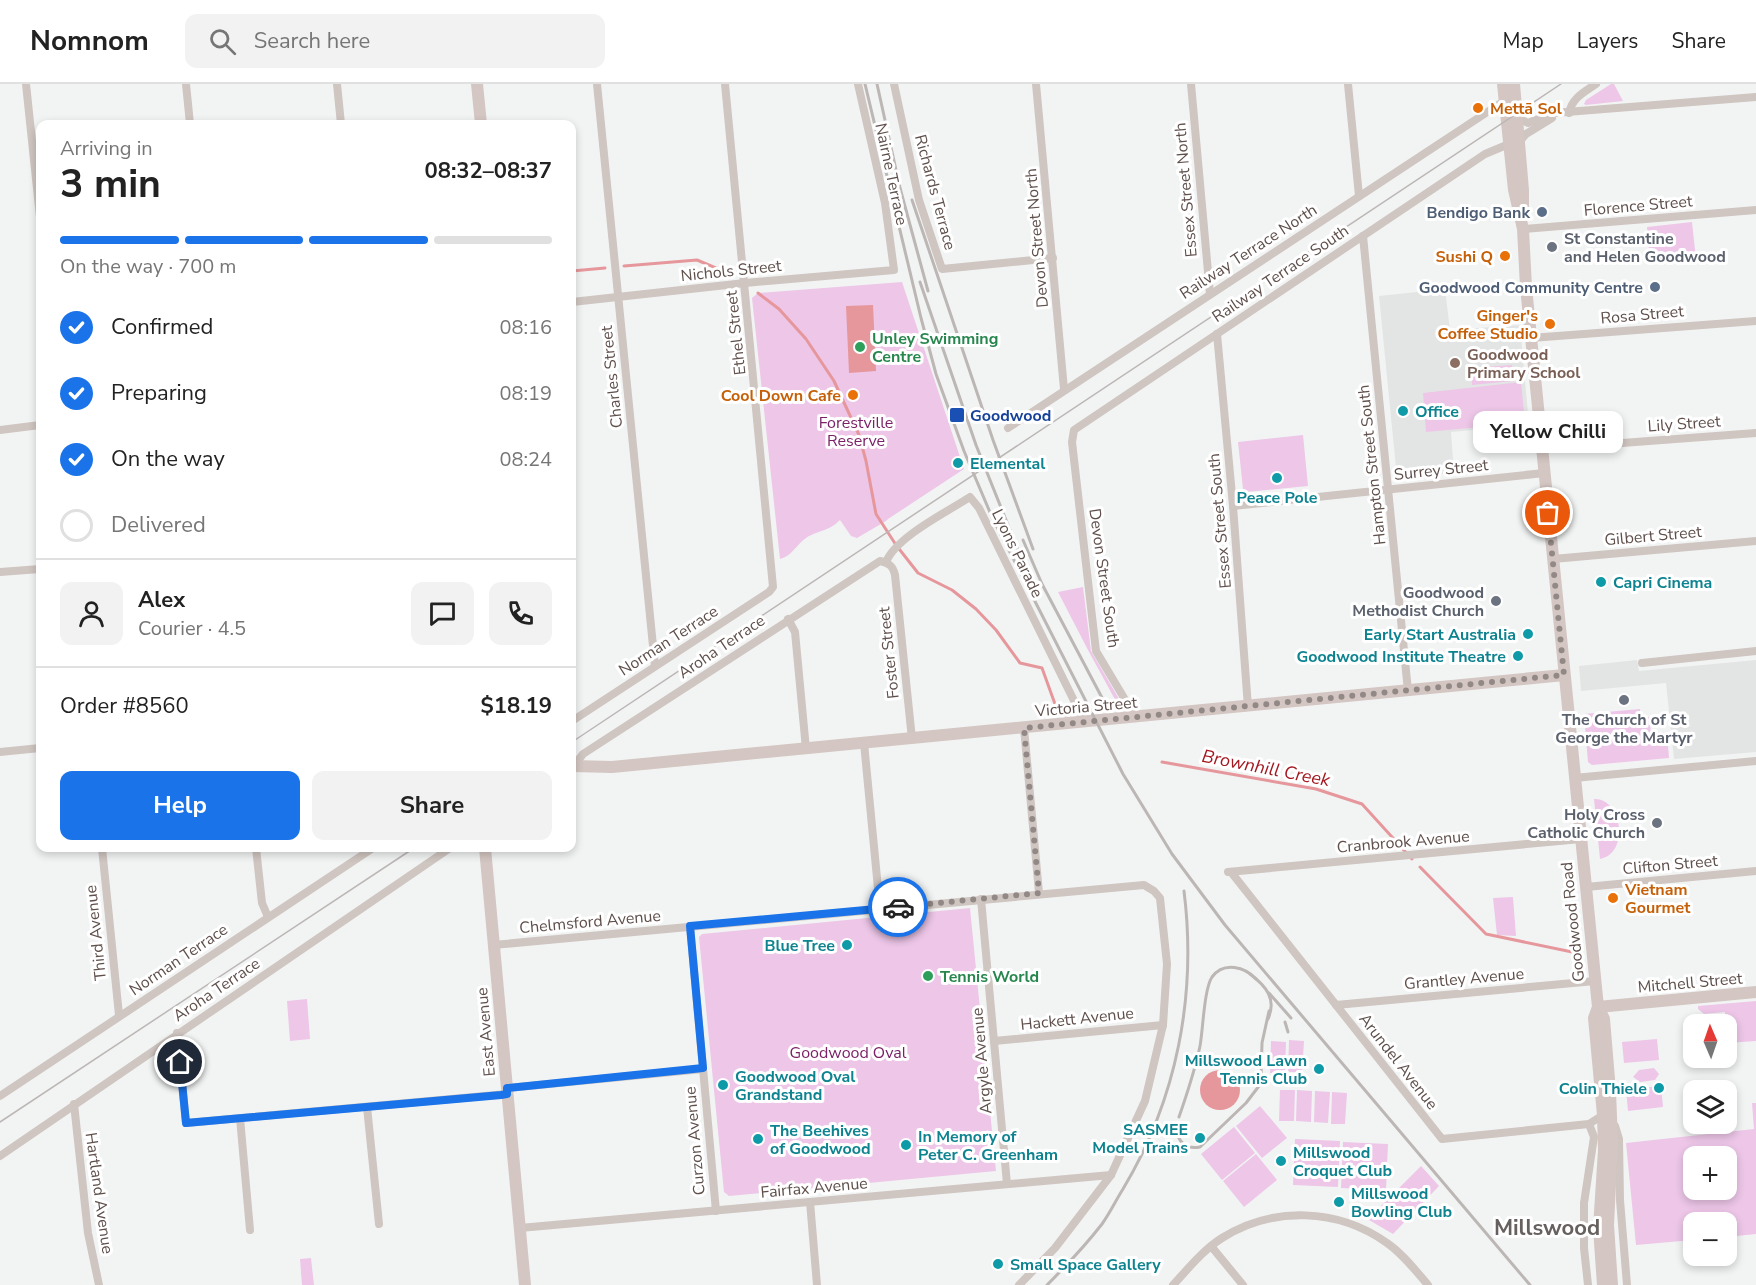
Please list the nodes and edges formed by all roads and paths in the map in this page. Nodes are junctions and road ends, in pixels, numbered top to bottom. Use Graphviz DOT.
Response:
graph roads {
  1 [pos="26,84"];
  2 [pos="186,84"];
  3 [pos="336,84"];
  4 [pos="477,84"];
  5 [pos="597,84"];
  6 [pos="725,84"];
  7 [pos="858,84"];
  8 [pos="894,84"];
  9 [pos="1036,84"];
  10 [pos="1191,84"];
  11 [pos="1348,84"];
  12 [pos="1596,84"];
  13 [pos="1514,85"];
  14 [pos="1756,97"];
  15 [pos="1504,101"];
  16 [pos="1569,113"];
  17 [pos="1483,115"];
  18 [pos="190,120"];
  19 [pos="340,120"];
  20 [pos="481,120"];
  21 [pos="1512,121"];
  22 [pos="1514,143"];
  23 [pos="36,179"];
  24 [pos="1359,196"];
  25 [pos="1756,210"];
  26 [pos="1522,227"];
  27 [pos="1363,236"];
  28 [pos="1053,258"];
  29 [pos="894,270"];
  30 [pos="745,283"];
  31 [pos="1210,294"];
  32 [pos="618,297"];
  33 [pos="576,302"];
  34 [pos="1756,321"];
  35 [pos="1217,334"];
  36 [pos="1531,338"];
  37 [pos="1064,389"];
  38 [pos="36,426"];
  39 [pos="1008,428"];
  40 [pos="0,430"];
  41 [pos="1756,433"];
  42 [pos="1073,434"];
  43 [pos="1542,449"];
  44 [pos="1544,473"];
  45 [pos="1388,489"];
  46 [pos="1233,506"];
  47 [pos="1756,541"];
  48 [pos="1553,559"];
  49 [pos="888,560"];
  50 [pos="36,569"];
  51 [pos="0,572"];
  52 [pos="774,580"];
  53 [pos="788,619"];
  54 [pos="1756,651"];
  55 [pos="1642,663"];
  56 [pos="655,666"];
  57 [pos="1564,675"];
  58 [pos="1408,691"];
  59 [pos="1248,707"];
  60 [pos="1136,717"];
  61 [pos="576,718"];
  62 [pos="1085,723"];
  63 [pos="1024,728"];
  64 [pos="912,739"];
  65 [pos="864,744"];
  66 [pos="36,748"];
  67 [pos="806,749"];
  68 [pos="0,752"];
  69 [pos="1756,761"];
  70 [pos="576,762"];
  71 [pos="576,766"];
  72 [pos="612,767"];
  73 [pos="576,773"];
  74 [pos="1574,777"];
  75 [pos="1581,839"];
  76 [pos="102,852"];
  77 [pos="256,852"];
  78 [pos="367,852"];
  79 [pos="444,852"];
  80 [pos="484,852"];
  81 [pos="1756,871"];
  82 [pos="1229,872"];
  83 [pos="1586,887"];
  84 [pos="1039,893"];
  85 [pos="981,899"];
  86 [pos="880,909"];
  87 [pos="268,917"];
  88 [pos="690,926"];
  89 [pos="493,945"];
  90 [pos="1595,981"];
  91 [pos="1756,992"];
  92 [pos="1626,1004"];
  93 [pos="1336,1005"];
  94 [pos="1598,1007"];
  95 [pos="119,1015"];
  96 [pos="1604,1018"];
  97 [pos="1163,1025"];
  98 [pos="177,1033"];
  99 [pos="994,1041"];
  100 [pos="703,1068"];
  101 [pos="507,1091"];
  102 [pos="0,1096"];
  103 [pos="74,1104"];
  104 [pos="367,1107"];
  105 [pos="1607,1116"];
  106 [pos="240,1118"];
  107 [pos="1589,1124"];
  108 [pos="0,1156"];
  109 [pos="1112,1175"];
  110 [pos="1007,1184"];
  111 [pos="1615,1196"];
  112 [pos="810,1202"];
  113 [pos="716,1211"];
  114 [pos="379,1224"];
  115 [pos="520,1228"];
  116 [pos="250,1230"];
  117 [pos="1210,1246"];
  118 [pos="99,1285"];
  119 [pos="525,1285"];
  120 [pos="817,1285"];
  121 [pos="1019,1285"];
  122 [pos="1173,1285"];
  123 [pos="1243,1285"];
  124 [pos="1428,1285"];
  125 [pos="1587,1285"];
  126 [pos="1603,1285"];
  127 [pos="1612,1285"];
  128 [pos="1628,1285"];
  1 -- 23 [label="street"];
  2 -- 18 [label="street"];
  3 -- 19 [label="street"];
  4 -- 20 [label="street"];
  5 -- 32 [label="street, Charles Street"];
  6 -- 30 [label="street, Ethel Street"];
  7 -- 29 [label="street, Nairne Terrace"];
  8 -- 28 [label="street, Richards Terrace"];
  9 -- 28 [label="street, Devon Street North"];
  10 -- 31 [label="street, Essex Street North"];
  11 -- 24 [label="street"];
  12 -- 16 [label="street"];
  13 -- 15 [label="street, Goodwood Road"];
  13 -- 21 [label="street, Goodwood Road"];
  14 -- 16 [label="street"];
  15 -- 17 [label="street, Railway Terrace North"];
  15 -- 21 [label="street, Goodwood Road"];
  16 -- 21 [label="street"];
  16 -- 22 [label="street, Railway Terrace South"];
  17 -- 21 [label="street"];
  17 -- 24 [label="street, Railway Terrace North"];
  21 -- 22 [label="street, Goodwood Road"];
  22 -- 26 [label="street, Goodwood Road"];
  22 -- 27 [label="street, Railway Terrace South"];
  24 -- 31 [label="street, Railway Terrace North"];
  25 -- 26 [label="street, Florence Street"];
  26 -- 36 [label="street, Goodwood Road"];
  27 -- 35 [label="street, Railway Terrace South"];
  27 -- 45 [label="street, Hampton Street South"];
  28 -- 37 [label="street, Devon Street North"];
  29 -- 30 [label="street, Nichols Street"];
  30 -- 32 [label="street, Nichols Street"];
  30 -- 52 [label="street, Ethel Street"];
  31 -- 37 [label="street, Railway Terrace North"];
  32 -- 33 [label="street, Nichols Street"];
  32 -- 56 [label="street, Charles Street"];
  34 -- 36 [label="street, Rosa Street"];
  35 -- 42 [label="street, Railway Terrace South"];
  35 -- 46 [label="street, Essex Street South"];
  36 -- 43 [label="street, Goodwood Road"];
  37 -- 39 [label="street, Railway Terrace North"];
  38 -- 40 [label="street"];
  41 -- 43 [label="street, Lily Street"];
  42 -- 60 [label="street, Devon Street South"];
  43 -- 44 [label="street, Goodwood Road"];
  44 -- 45 [label="street, Surrey Street"];
  44 -- 48 [label="street, Goodwood Road"];
  45 -- 46 [label="street, Surrey Street"];
  45 -- 58 [label="street, Hampton Street South"];
  46 -- 59 [label="street, Essex Street South"];
  47 -- 48 [label="street, Gilbert Street"];
  48 -- 57 [label="street, Goodwood Road"];
  49 -- 53 [label="street, Aroha Terrace"];
  49 -- 62 [label="street, Lyons Parade"];
  49 -- 64 [label="street, Foster Street"];
  50 -- 51 [label="street"];
  52 -- 56 [label="street, Norman Terrace"];
  53 -- 67 [label="street"];
  53 -- 70 [label="street, Aroha Terrace"];
  54 -- 55 [label="street"];
  56 -- 61 [label="street, Norman Terrace"];
  57 -- 58 [label="street, Victoria Street"];
  57 -- 74 [label="street, Goodwood Road"];
  58 -- 59 [label="street, Victoria Street"];
  59 -- 60 [label="street, Victoria Street"];
  60 -- 62 [label="street, Victoria Street"];
  62 -- 63 [label="street, Victoria Street"];
  63 -- 64 [label="street, Victoria Street"];
  63 -- 84 [label="street"];
  64 -- 65 [label="street, Victoria Street"];
  65 -- 67 [label="street, Victoria Street"];
  65 -- 86 [label="street"];
  66 -- 68 [label="street"];
  67 -- 72 [label="street, Victoria Street"];
  69 -- 74 [label="street"];
  71 -- 72 [label="street, Victoria Street"];
  72 -- 73 [label="street, Victoria Street"];
  74 -- 75 [label="street, Goodwood Road"];
  75 -- 82 [label="street, Cranbrook Avenue"];
  75 -- 83 [label="street, Goodwood Road"];
  76 -- 95 [label="street, Third Avenue"];
  77 -- 87 [label="street"];
  78 -- 87 [label="street, Norman Terrace"];
  79 -- 98 [label="street, Aroha Terrace"];
  80 -- 89 [label="street, East Avenue"];
  81 -- 83 [label="street, Clifton Street"];
  82 -- 93 [label="street, Arundel Avenue"];
  83 -- 90 [label="street, Goodwood Road"];
  84 -- 85 [label="street, Chelmsford Avenue"];
  84 -- 97 [label="street, Chelmsford Avenue"];
  85 -- 86 [label="street, Chelmsford Avenue"];
  85 -- 99 [label="street, Argyle Avenue"];
  86 -- 88 [label="street, Chelmsford Avenue"];
  87 -- 95 [label="street, Norman Terrace"];
  88 -- 89 [label="street, Chelmsford Avenue"];
  88 -- 100 [label="street, Curzon Avenue"];
  89 -- 101 [label="street, East Avenue"];
  90 -- 93 [label="street, Grantley Avenue"];
  90 -- 94 [label="street, Goodwood Road"];
  91 -- 92 [label="street, Mitchell Street"];
  92 -- 94 [label="street, Mitchell Street"];
  92 -- 96 [label="street, Mitchell Street"];
  93 -- 107 [label="street, Arundel Avenue"];
  94 -- 96 [label="street, Goodwood Road"];
  94 -- 105 [label="street, Goodwood Road"];
  95 -- 102 [label="street, Norman Terrace"];
  96 -- 105 [label="street, Goodwood Road"];
  97 -- 99 [label="street, Hackett Avenue"];
  97 -- 109 [label="street"];
  98 -- 103 [label="street, Aroha Terrace"];
  98 -- 106 [label="street"];
  99 -- 110 [label="street, Argyle Avenue"];
  100 -- 101 [label="street"];
  100 -- 113 [label="street, Curzon Avenue"];
  101 -- 104 [label="street"];
  101 -- 115 [label="street, East Avenue"];
  103 -- 108 [label="street, Aroha Terrace"];
  103 -- 118 [label="street, Hartland Avenue"];
  104 -- 106 [label="street"];
  104 -- 114 [label="street"];
  105 -- 107 [label="street, Arundel Avenue"];
  105 -- 111 [label="street, Goodwood Road"];
  105 -- 126 [label="street, Goodwood Road"];
  106 -- 116 [label="street"];
  107 -- 125 [label="street"];
  109 -- 110 [label="street, Fairfax Avenue"];
  109 -- 121 [label="street"];
  110 -- 112 [label="street, Fairfax Avenue"];
  111 -- 127 [label="street, Goodwood Road"];
  111 -- 128 [label="street"];
  112 -- 113 [label="street, Fairfax Avenue"];
  112 -- 120 [label="street"];
  113 -- 115 [label="street, Fairfax Avenue"];
  115 -- 119 [label="street, East Avenue"];
  117 -- 122 [label="street"];
  117 -- 123 [label="street"];
  117 -- 124 [label="street"];
}
